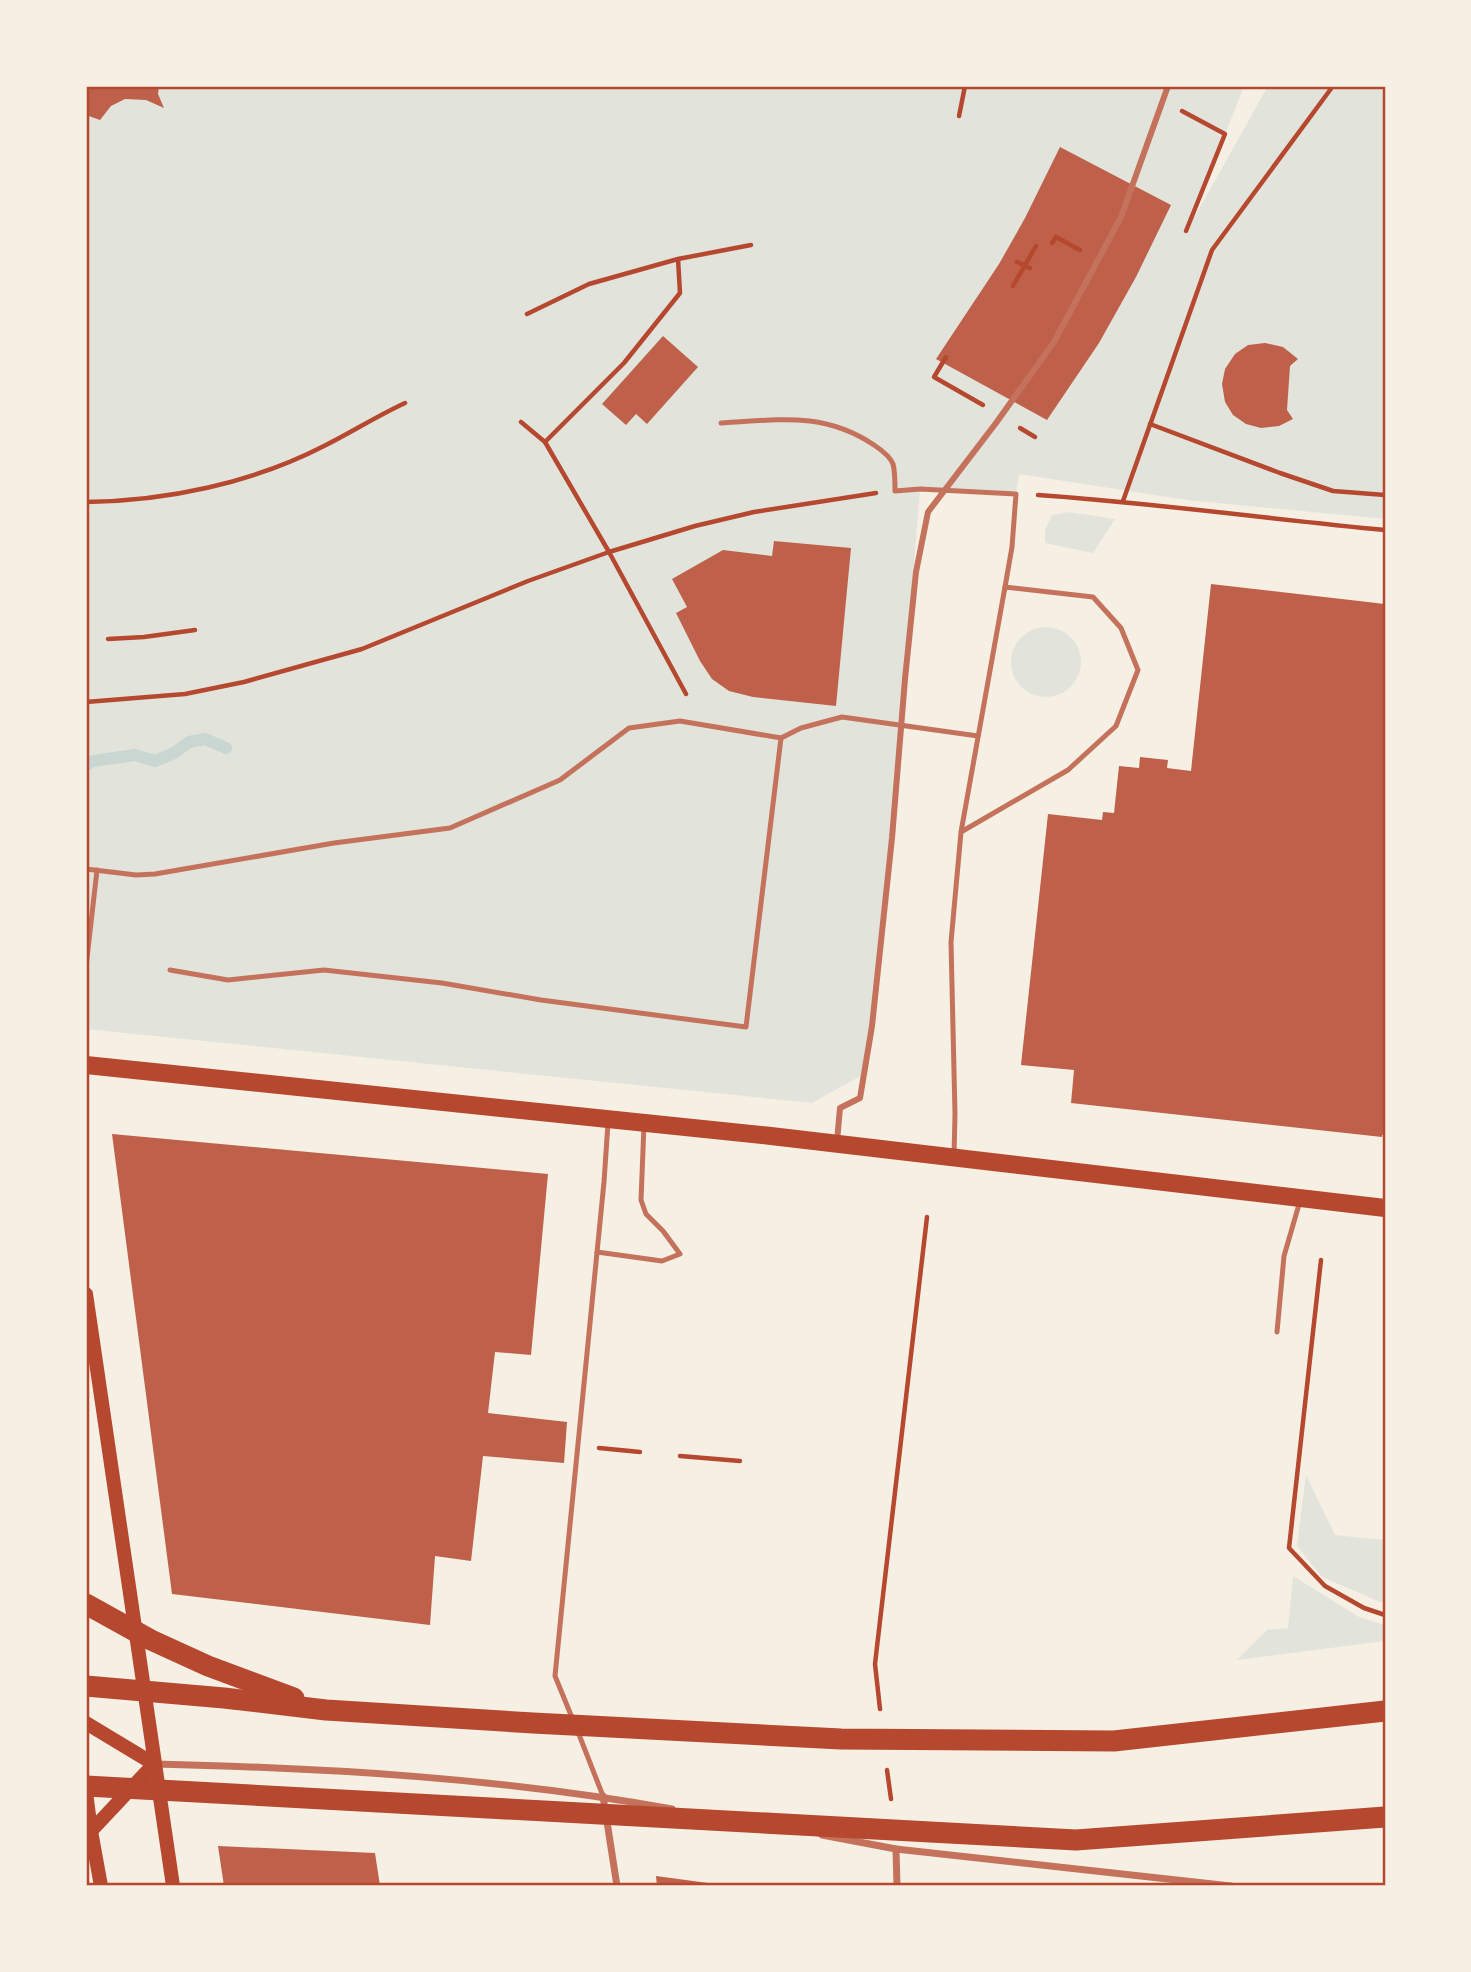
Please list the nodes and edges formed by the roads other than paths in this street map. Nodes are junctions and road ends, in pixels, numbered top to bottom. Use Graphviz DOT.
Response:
graph roads {
  1 [pos="1168,86"];
  2 [pos="720,423"];
  3 [pos="1005,587"];
  4 [pos="978,736"];
  5 [pos="781,738"];
  6 [pos="961,832"];
  7 [pos="86,869"];
  8 [pos="97,870"];
  9 [pos="86,967"];
  10 [pos="170,970"];
  11 [pos="86,1065"];
  12 [pos="608,1120"];
  13 [pos="644,1124"];
  14 [pos="837,1144"];
  15 [pos="954,1157"];
  16 [pos="1301,1198"];
  17 [pos="1385,1208"];
  18 [pos="597,1252"];
  19 [pos="86,1294"];
  20 [pos="1277,1332"];
  21 [pos="86,1604"];
  22 [pos="86,1686"];
  23 [pos="326,1710"];
  24 [pos="1385,1711"];
  25 [pos="86,1723"];
  26 [pos="154,1764"];
  27 [pos="86,1789"];
  28 [pos="603,1796"];
  29 [pos="1385,1805"];
  30 [pos="1385,1817"];
  31 [pos="1290,1825"];
  32 [pos="88,1833"];
  33 [pos="896,1849"];
  34 [pos="101,1886"];
  35 [pos="173,1886"];
  36 [pos="617,1886"];
  37 [pos="897,1886"];
  38 [pos="1231,1886"];
  1 -- 14 [label="street"];
  2 -- 3 [label="lane"];
  3 -- 4 [label="lane"];
  3 -- 6 [label="lane"];
  4 -- 5 [label="lane"];
  4 -- 6 [label="lane"];
  5 -- 8 [label="lane"];
  5 -- 10 [label="lane"];
  6 -- 15 [label="lane"];
  7 -- 8 [label="lane"];
  8 -- 9 [label="lane"];
  11 -- 12 [label="main road"];
  12 -- 13 [label="main road"];
  12 -- 18 [label="lane"];
  13 -- 14 [label="main road"];
  13 -- 18 [label="lane"];
  14 -- 15 [label="main road"];
  15 -- 16 [label="main road"];
  16 -- 17 [label="main road"];
  16 -- 20 [label="lane"];
  18 -- 28 [label="lane"];
  19 -- 26 [label="main road"];
  21 -- 23 [label="highway"];
  22 -- 23 [label="highway"];
  23 -- 24 [label="highway"];
  25 -- 26 [label="main road"];
  26 -- 28 [label="street"];
  26 -- 32 [label="main road"];
  26 -- 35 [label="main road"];
  27 -- 31 [label="highway"];
  27 -- 32 [label="main road"];
  28 -- 33 [label="street"];
  28 -- 36 [label="street"];
  29 -- 31 [label="highway"];
  30 -- 31 [label="highway"];
  32 -- 34 [label="main road"];
  33 -- 37 [label="street"];
  33 -- 38 [label="street"];
}
